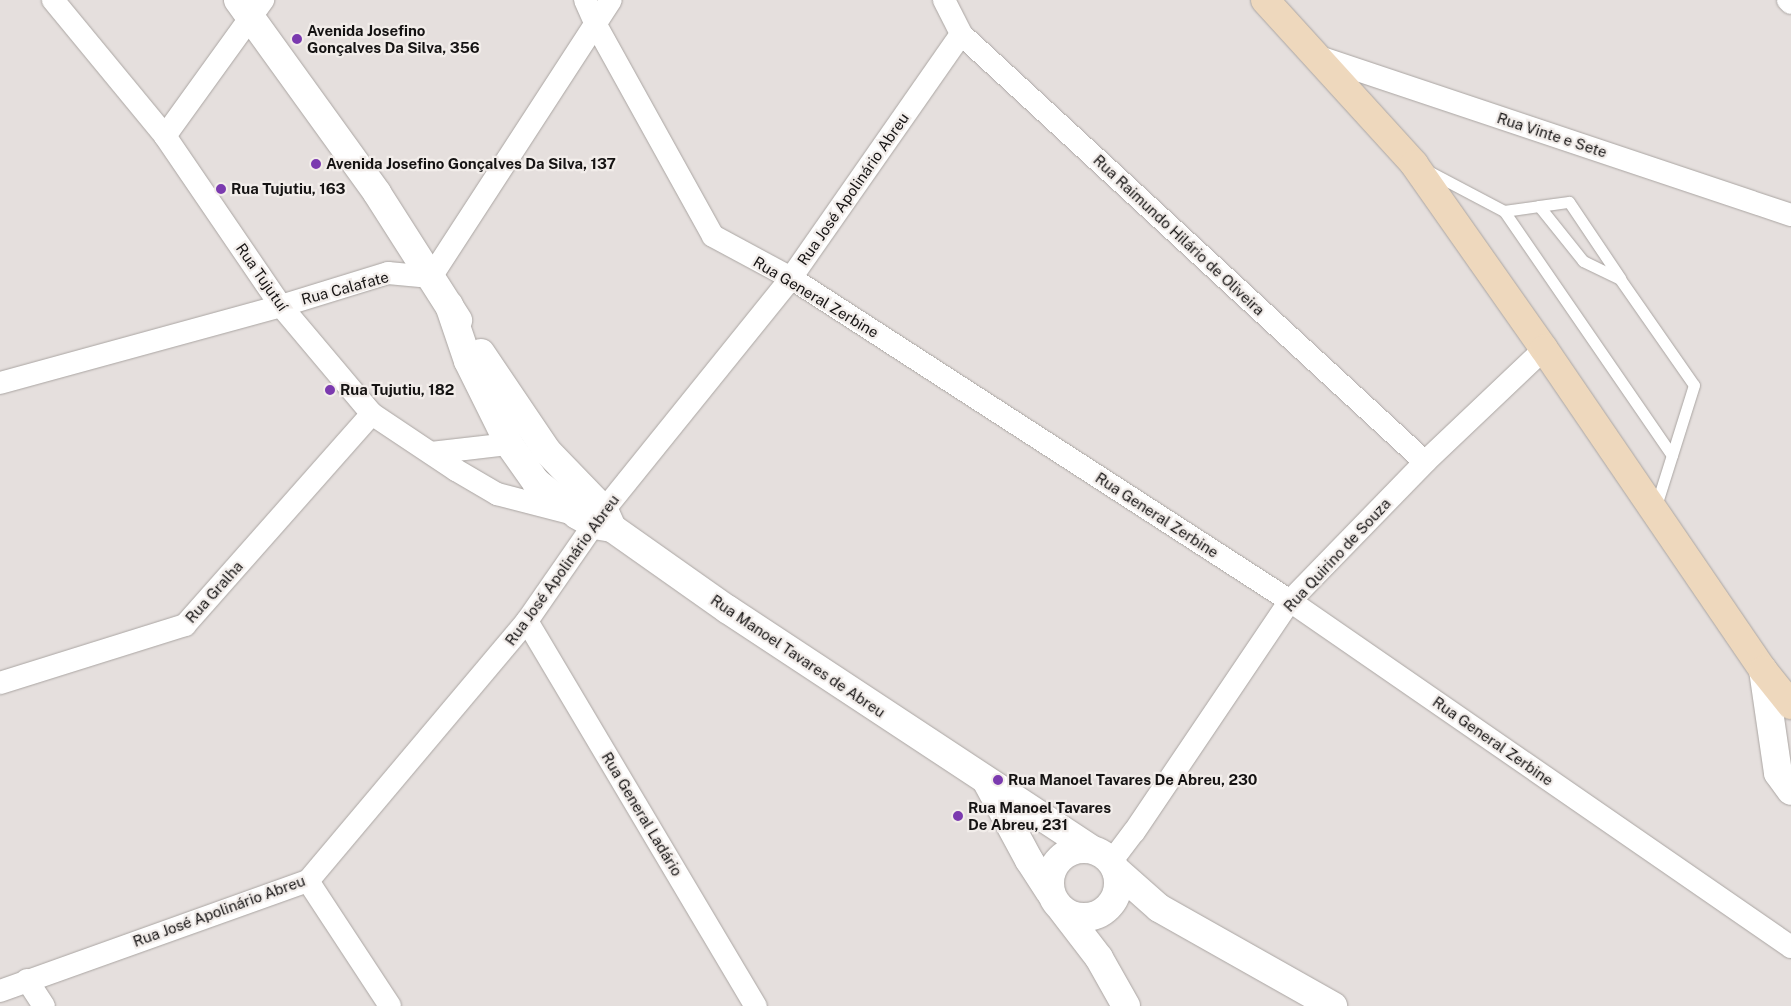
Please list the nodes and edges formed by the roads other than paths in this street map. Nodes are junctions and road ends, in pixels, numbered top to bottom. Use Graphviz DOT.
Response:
graph roads {
  1 [pos="53,0"];
  2 [pos="585,0"];
  3 [pos="612,0"];
  4 [pos="944,0"];
  5 [pos="1265,0"];
  6 [pos="1788,0"];
  7 [pos="1791,3"];
  8 [pos="250,6"];
  9 [pos="596,25"];
  10 [pos="961,34"];
  11 [pos="1313,55"];
  12 [pos="165,136"];
  13 [pos="1414,164"];
  14 [pos="1539,206"];
  15 [pos="1504,211"];
  16 [pos="1791,215"];
  17 [pos="431,277"];
  18 [pos="792,278"];
  19 [pos="1620,279"];
  20 [pos="449,305"];
  21 [pos="281,306"];
  22 [pos="1544,349"];
  23 [pos="0,383"];
  24 [pos="372,414"];
  25 [pos="509,444"];
  26 [pos="547,451"];
  27 [pos="432,453"];
  28 [pos="1672,455"];
  29 [pos="1425,462"];
  30 [pos="1654,510"];
  31 [pos="597,519"];
  32 [pos="1290,601"];
  33 [pos="527,622"];
  34 [pos="1763,670"];
  35 [pos="0,683"];
  36 [pos="1791,706"];
  37 [pos="986,779"];
  38 [pos="1791,791"];
  39 [pos="1106,860"];
  40 [pos="308,881"];
  41 [pos="1056,901"];
  42 [pos="1160,908"];
  43 [pos="1102,912"];
  44 [pos="1791,947"];
  45 [pos="1100,958"];
  46 [pos="27,980"];
  47 [pos="0,990"];
  48 [pos="44,1006"];
  49 [pos="390,1006"];
  50 [pos="756,1006"];
  51 [pos="1126,1006"];
  52 [pos="1333,1006"];
  1 -- 12 [label="street, Rua Tujutuí"];
  2 -- 9 [label="street, Rua General Zerbine"];
  3 -- 9 [label="street"];
  4 -- 10 [label="street, Rua Raimundo Hilário de Oliveira"];
  5 -- 11 [label="main road"];
  6 -- 7 [label="street"];
  8 -- 12 [label="street"];
  8 -- 17 [label="street"];
  9 -- 17 [label="street"];
  9 -- 18 [label="street, Rua General Zerbine"];
  10 -- 18 [label="street, Rua José Apolinário Abreu"];
  10 -- 29 [label="street, Rua Raimundo Hilário de Oliveira"];
  11 -- 13 [label="main road"];
  11 -- 16 [label="street, Rua Vinte e Sete"];
  12 -- 21 [label="street, Rua Tujutuí"];
  13 -- 15 [label="lane"];
  13 -- 22 [label="main road"];
  14 -- 15 [label="lane"];
  14 -- 19 [label="lane"];
  14 -- 19 [label="lane"];
  15 -- 28 [label="lane"];
  17 -- 20 [label="street"];
  17 -- 21 [label="street, Rua Calafate"];
  18 -- 31 [label="street, Rua José Apolinário Abreu"];
  18 -- 32 [label="street, Rua General Zerbine"];
  19 -- 28 [label="lane"];
  20 -- 25 [label="street"];
  20 -- 26 [label="street"];
  21 -- 23 [label="street, Rua Calafate"];
  21 -- 24 [label="street, Rua Tujutuí"];
  22 -- 29 [label="street, Rua Quirino de Souza"];
  22 -- 30 [label="main road"];
  24 -- 27 [label="street, Rua Tujutuí"];
  24 -- 35 [label="street, Rua Gralha"];
  25 -- 26 [label="street"];
  25 -- 27 [label="street"];
  25 -- 31 [label="street"];
  26 -- 31 [label="street"];
  27 -- 31 [label="street, Rua Tujutuí"];
  28 -- 30 [label="lane"];
  29 -- 32 [label="street, Rua Quirino de Souza"];
  30 -- 34 [label="main road"];
  31 -- 33 [label="street, Rua José Apolinário Abreu"];
  31 -- 37 [label="street, Rua Manoel Tavares de Abreu"];
  32 -- 39 [label="street, Rua Quirino de Souza"];
  32 -- 44 [label="street, Rua General Zerbine"];
  33 -- 40 [label="street, Rua José Apolinário Abreu"];
  33 -- 50 [label="street, Rua General Ladário"];
  34 -- 36 [label="main road"];
  34 -- 38 [label="street"];
  37 -- 39 [label="street, Rua Manoel Tavares de Abreu"];
  37 -- 41 [label="street, Rua Manoel Tavares de Abreu"];
  39 -- 41 [label="street"];
  39 -- 42 [label="street, Rua Manoel Tavares de Abreu"];
  39 -- 43 [label="street"];
  40 -- 46 [label="street, Rua José Apolinário Abreu"];
  40 -- 49 [label="street"];
  41 -- 43 [label="street"];
  41 -- 45 [label="street, Rua Manoel Tavares de Abreu"];
  42 -- 43 [label="street"];
  42 -- 52 [label="street, Rua Manoel Tavares de Abreu"];
  43 -- 45 [label="street"];
  45 -- 51 [label="street"];
  46 -- 47 [label="street, Rua José Apolinário Abreu"];
  46 -- 48 [label="street"];
}
